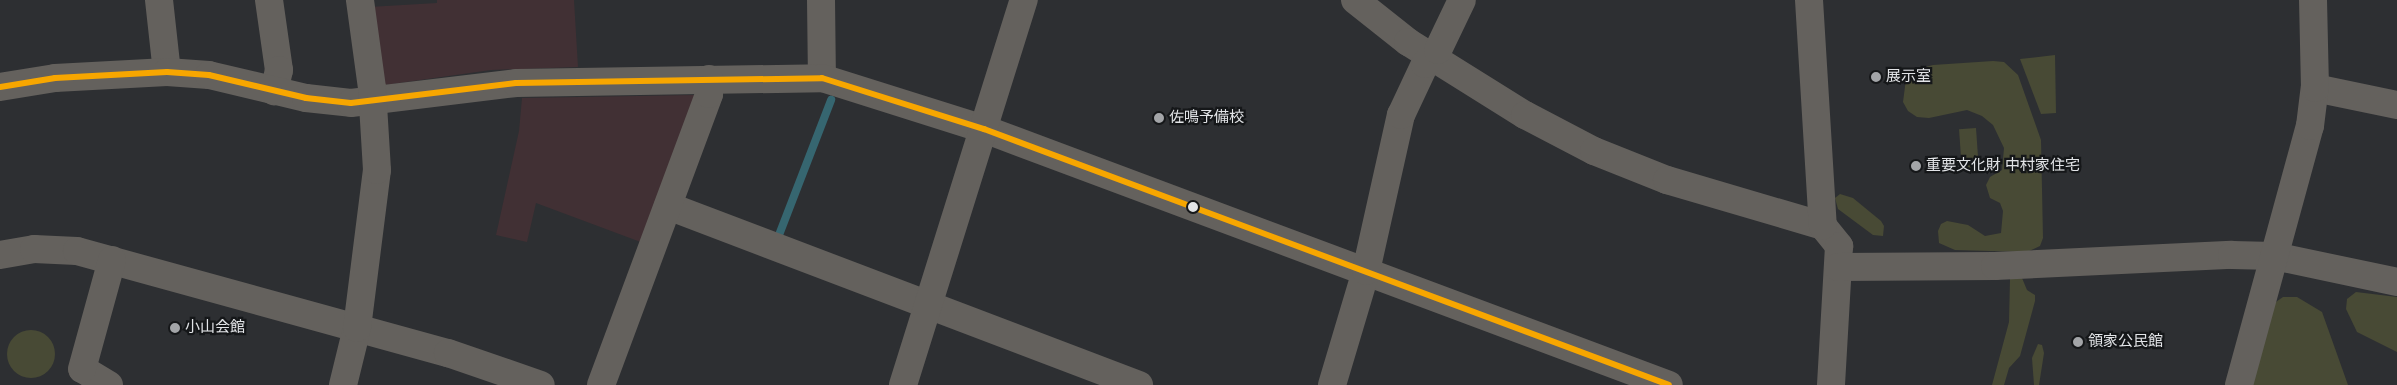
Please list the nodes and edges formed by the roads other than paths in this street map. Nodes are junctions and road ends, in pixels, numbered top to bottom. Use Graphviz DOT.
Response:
graph roads {
  1 [pos="159,0"];
  2 [pos="269,0"];
  3 [pos="360,0"];
  4 [pos="821,0"];
  5 [pos="1024,0"];
  6 [pos="1355,0"];
  7 [pos="1462,0"];
  8 [pos="1808,0"];
  9 [pos="2313,0"];
  10 [pos="1432,57"];
  11 [pos="167,72"];
  12 [pos="822,78"];
  13 [pos="709,79"];
  14 [pos="0,87"];
  15 [pos="2315,88"];
  16 [pos="274,90"];
  17 [pos="374,102"];
  18 [pos="2397,105"];
  19 [pos="984,129"];
  20 [pos="668,206"];
  21 [pos="1823,226"];
  22 [pos="0,255"];
  23 [pos="2274,256"];
  24 [pos="112,260"];
  25 [pos="1838,267"];
  26 [pos="1366,271"];
  27 [pos="2397,282"];
  28 [pos="928,305"];
  29 [pos="357,328"];
  30 [pos="109,385"];
  31 [pos="343,385"];
  32 [pos="541,385"];
  33 [pos="601,385"];
  34 [pos="903,385"];
  35 [pos="1138,385"];
  36 [pos="1332,385"];
  37 [pos="1669,385"];
  38 [pos="1831,385"];
  39 [pos="2239,385"];
  1 -- 11 [label="street"];
  2 -- 16 [label="street"];
  3 -- 17 [label="street"];
  4 -- 12 [label="street"];
  5 -- 19 [label="street"];
  6 -- 10 [label="street"];
  7 -- 10 [label="street"];
  8 -- 21 [label="street"];
  9 -- 15 [label="street"];
  10 -- 21 [label="street"];
  10 -- 26 [label="street"];
  11 -- 14 [label="street"];
  11 -- 16 [label="street"];
  12 -- 13 [label="street"];
  12 -- 19 [label="street"];
  13 -- 17 [label="street"];
  13 -- 20 [label="street"];
  15 -- 18 [label="street"];
  15 -- 23 [label="street"];
  16 -- 17 [label="street"];
  17 -- 29 [label="street"];
  19 -- 26 [label="street"];
  19 -- 28 [label="street"];
  20 -- 28 [label="street"];
  20 -- 33 [label="street"];
  21 -- 25 [label="street"];
  22 -- 24 [label="street"];
  23 -- 25 [label="street"];
  23 -- 27 [label="street"];
  23 -- 39 [label="street"];
  24 -- 29 [label="street"];
  24 -- 30 [label="street"];
  25 -- 38 [label="street"];
  26 -- 36 [label="street"];
  26 -- 37 [label="street"];
  28 -- 34 [label="street"];
  28 -- 35 [label="street"];
  29 -- 31 [label="street"];
  29 -- 32 [label="street"];
}
